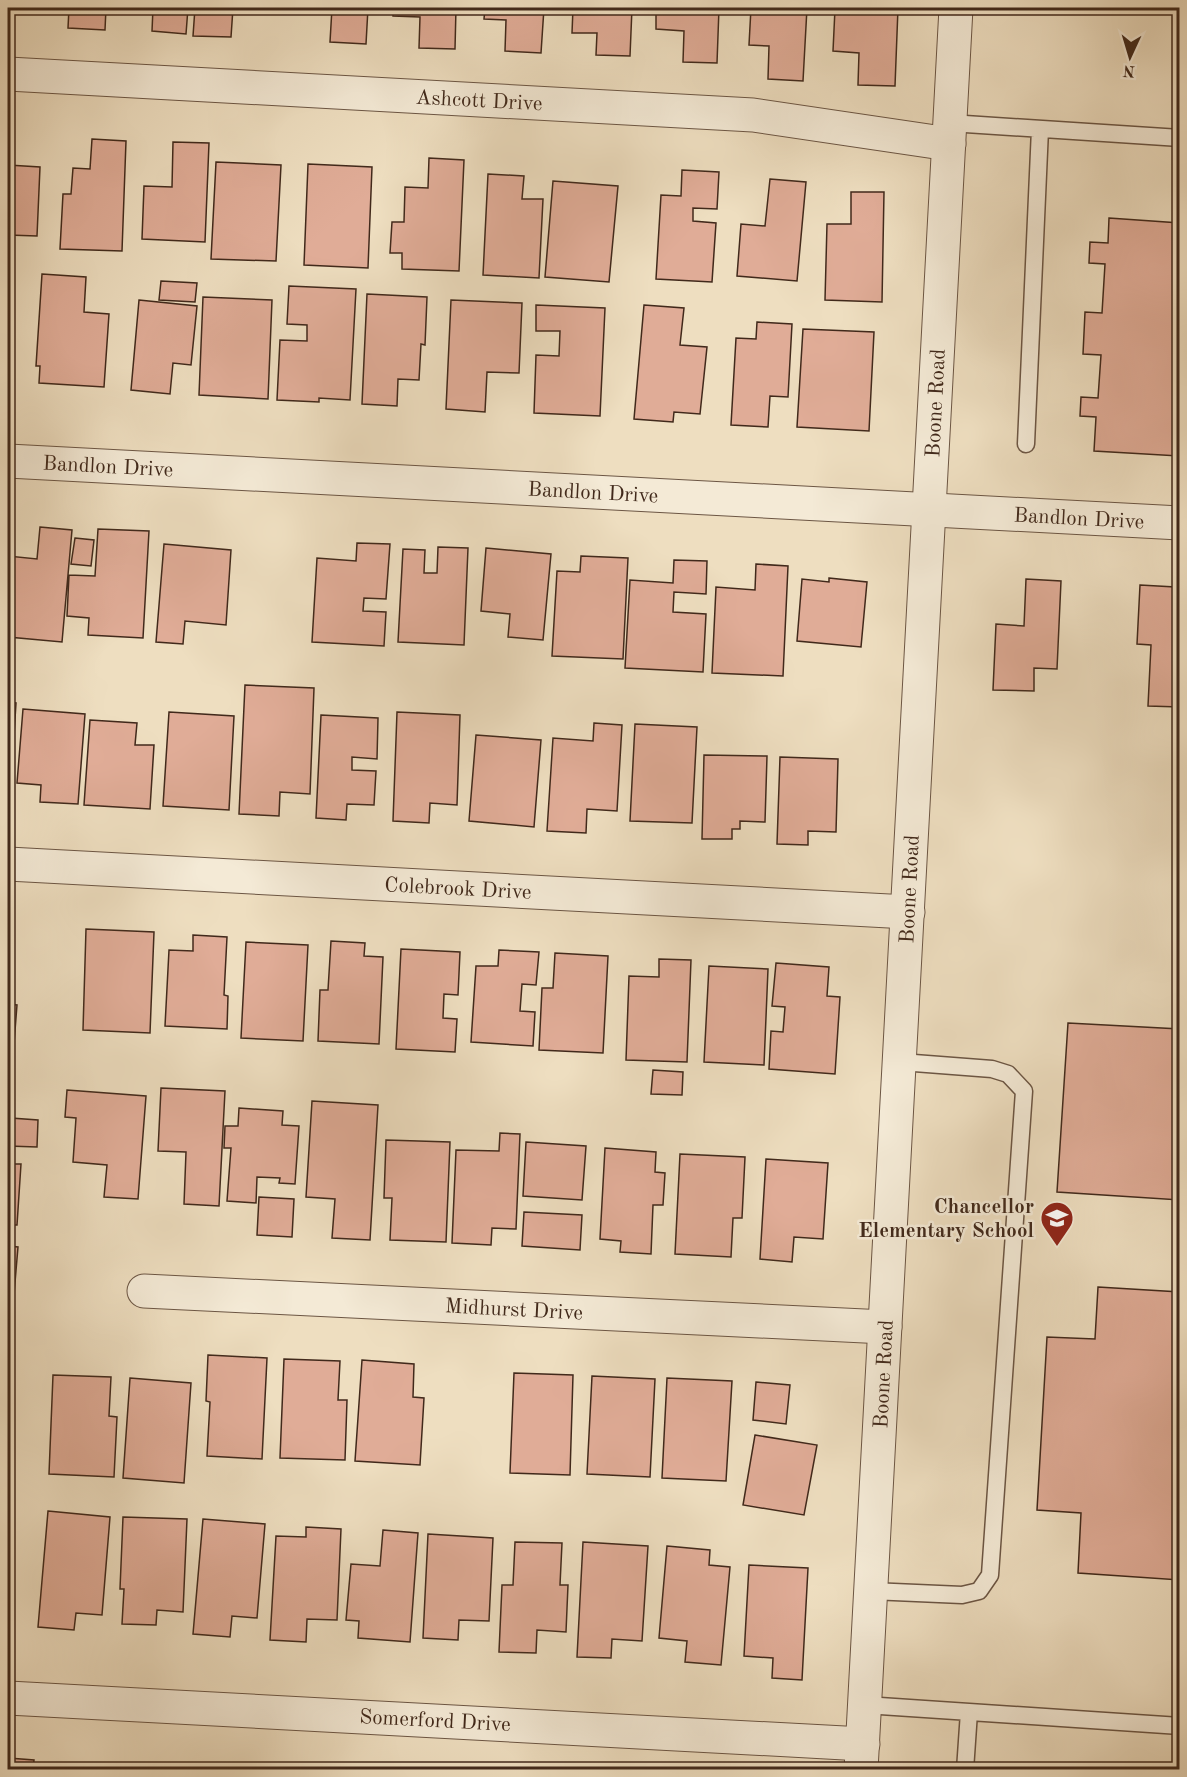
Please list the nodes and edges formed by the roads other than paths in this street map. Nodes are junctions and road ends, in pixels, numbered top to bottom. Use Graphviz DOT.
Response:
graph roads {
  1 [pos="956,8"];
  2 [pos="8,74"];
  3 [pos="1040,129"];
  4 [pos="950,134"];
  5 [pos="1179,138"];
  6 [pos="1026,444"];
  7 [pos="8,461"];
  8 [pos="929,510"];
  9 [pos="1179,523"];
  10 [pos="8,864"];
  11 [pos="908,912"];
  12 [pos="901,1062"];
  13 [pos="144,1291"];
  14 [pos="885,1327"];
  15 [pos="871,1591"];
  16 [pos="8,1698"];
  17 [pos="864,1705"];
  18 [pos="969,1712"];
  19 [pos="1179,1726"];
  20 [pos="862,1757"];
  21 [pos="965,1770"];
  1 -- 4 [label="street, Boone Road"];
  2 -- 4 [label="street, Ashcott Drive"];
  3 -- 4 [label="lane"];
  3 -- 5 [label="lane"];
  3 -- 6 [label="lane"];
  4 -- 8 [label="street, Boone Road"];
  7 -- 8 [label="street, Bandlon Drive"];
  8 -- 9 [label="street, Bandlon Drive"];
  8 -- 11 [label="street, Boone Road"];
  10 -- 11 [label="street, Colebrook Drive"];
  11 -- 12 [label="street, Boone Road"];
  12 -- 14 [label="street, Boone Road"];
  12 -- 15 [label="lane"];
  13 -- 14 [label="street, Midhurst Drive"];
  14 -- 15 [label="street, Boone Road"];
  15 -- 17 [label="street, Boone Road"];
  16 -- 20 [label="street, Somerford Drive"];
  17 -- 18 [label="lane"];
  17 -- 20 [label="street, Boone Road"];
  18 -- 19 [label="lane"];
  18 -- 21 [label="lane"];
}
